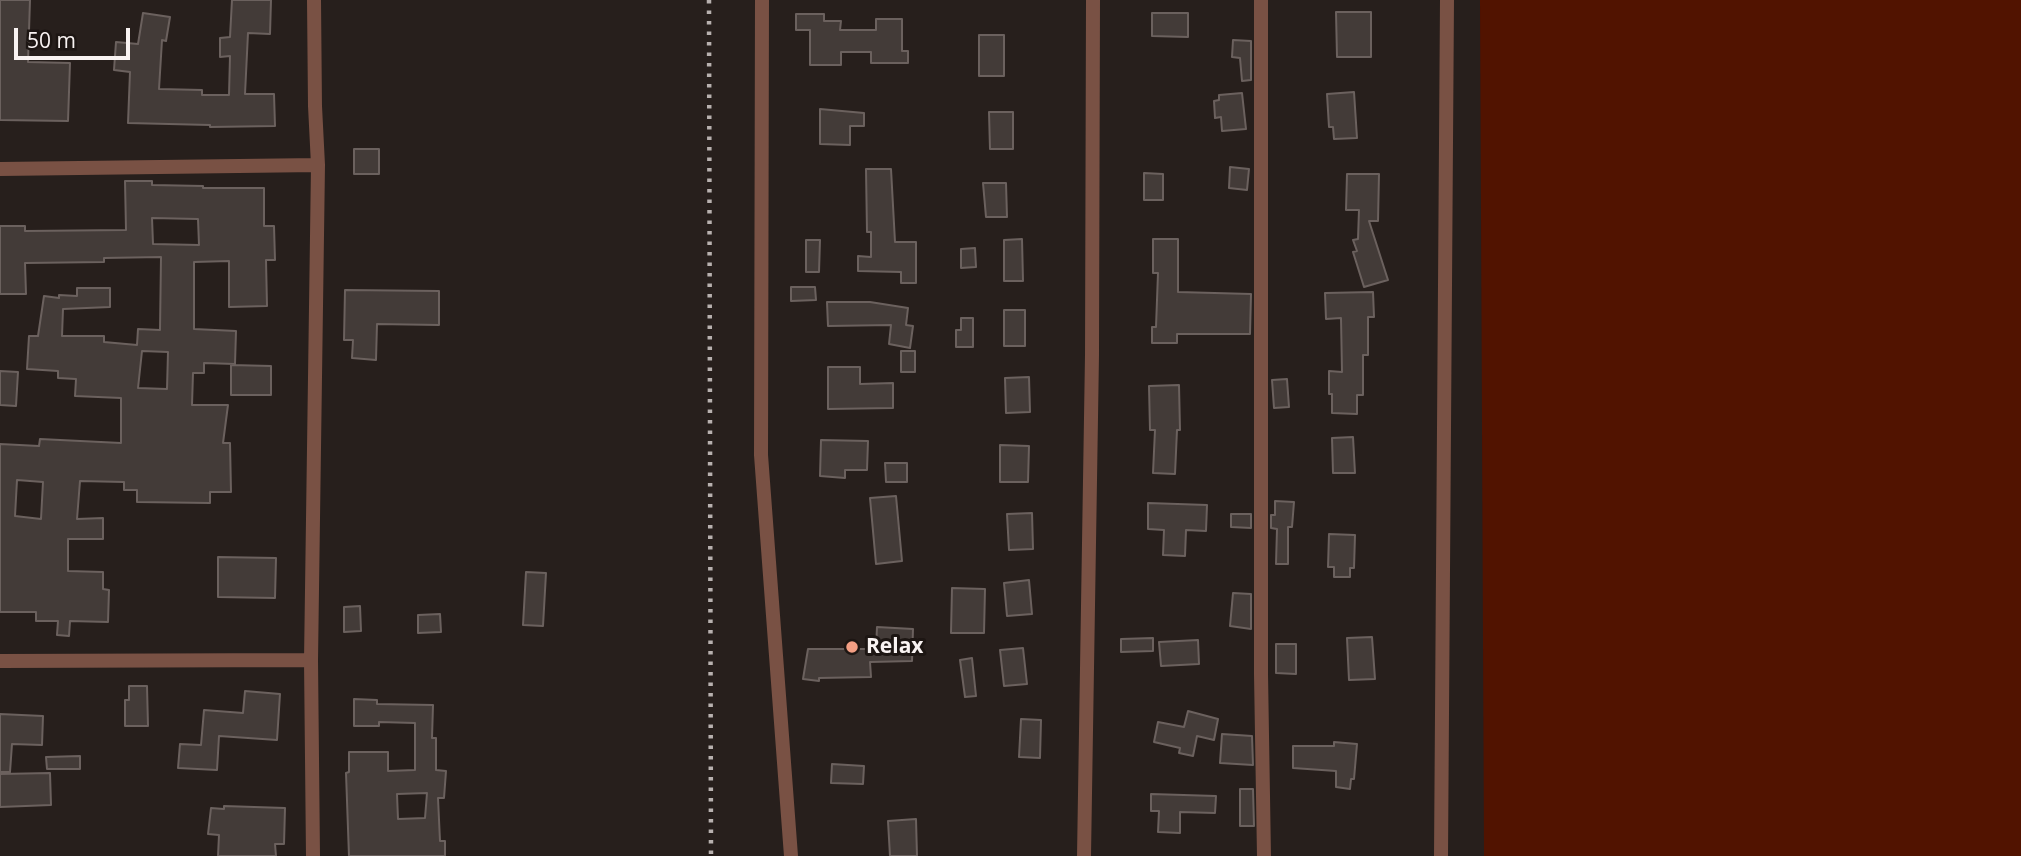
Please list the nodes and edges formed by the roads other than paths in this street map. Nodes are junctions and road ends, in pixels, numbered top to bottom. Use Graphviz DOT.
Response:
graph roads {
  1 [pos="314,0"];
  2 [pos="762,0"];
  3 [pos="1093,0"];
  4 [pos="1261,0"];
  5 [pos="1447,0"];
  6 [pos="318,165"];
  7 [pos="0,169"];
  8 [pos="310,660"];
  9 [pos="0,661"];
  10 [pos="313,856"];
  11 [pos="791,856"];
  12 [pos="1084,856"];
  13 [pos="1264,856"];
  14 [pos="1441,856"];
  1 -- 6 [label="street"];
  2 -- 11 [label="street"];
  3 -- 12 [label="street"];
  4 -- 13 [label="street"];
  5 -- 14 [label="street"];
  6 -- 7 [label="street"];
  6 -- 8 [label="street"];
  8 -- 9 [label="street"];
  8 -- 10 [label="street"];
}
